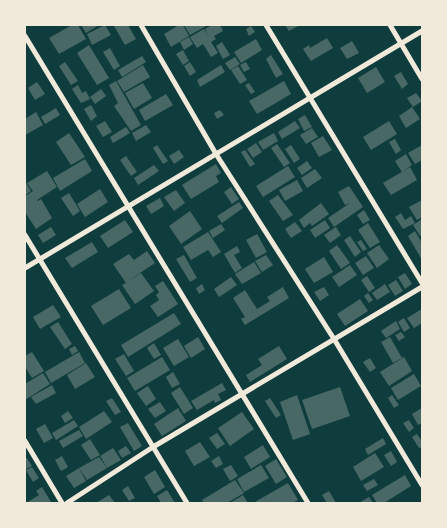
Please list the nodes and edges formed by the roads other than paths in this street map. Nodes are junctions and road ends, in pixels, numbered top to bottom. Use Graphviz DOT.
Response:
graph roads {
  1 [pos="141,25"];
  2 [pos="266,25"];
  3 [pos="390,25"];
  4 [pos="422,32"];
  5 [pos="25,36"];
  6 [pos="401,44"];
  7 [pos="422,79"];
  8 [pos="310,98"];
  9 [pos="216,154"];
  10 [pos="128,206"];
  11 [pos="25,235"];
  12 [pos="40,259"];
  13 [pos="25,268"];
  14 [pos="422,283"];
  15 [pos="422,287"];
  16 [pos="334,339"];
  17 [pos="242,394"];
  18 [pos="25,441"];
  19 [pos="154,447"];
  20 [pos="422,485"];
  21 [pos="62,503"];
  22 [pos="67,503"];
  23 [pos="187,503"];
  24 [pos="308,503"];
  1 -- 9 [label="street"];
  2 -- 8 [label="street"];
  3 -- 6 [label="street"];
  4 -- 6 [label="street"];
  5 -- 10 [label="street"];
  6 -- 7 [label="street"];
  6 -- 8 [label="street"];
  8 -- 9 [label="street"];
  8 -- 14 [label="street"];
  9 -- 10 [label="street"];
  9 -- 16 [label="street"];
  10 -- 12 [label="street"];
  10 -- 17 [label="street"];
  11 -- 12 [label="street"];
  12 -- 13 [label="street"];
  12 -- 19 [label="street"];
  15 -- 16 [label="street"];
  16 -- 17 [label="street"];
  16 -- 20 [label="street"];
  17 -- 19 [label="street"];
  17 -- 24 [label="street"];
  18 -- 21 [label="street"];
  19 -- 22 [label="street"];
  19 -- 23 [label="street"];
}
